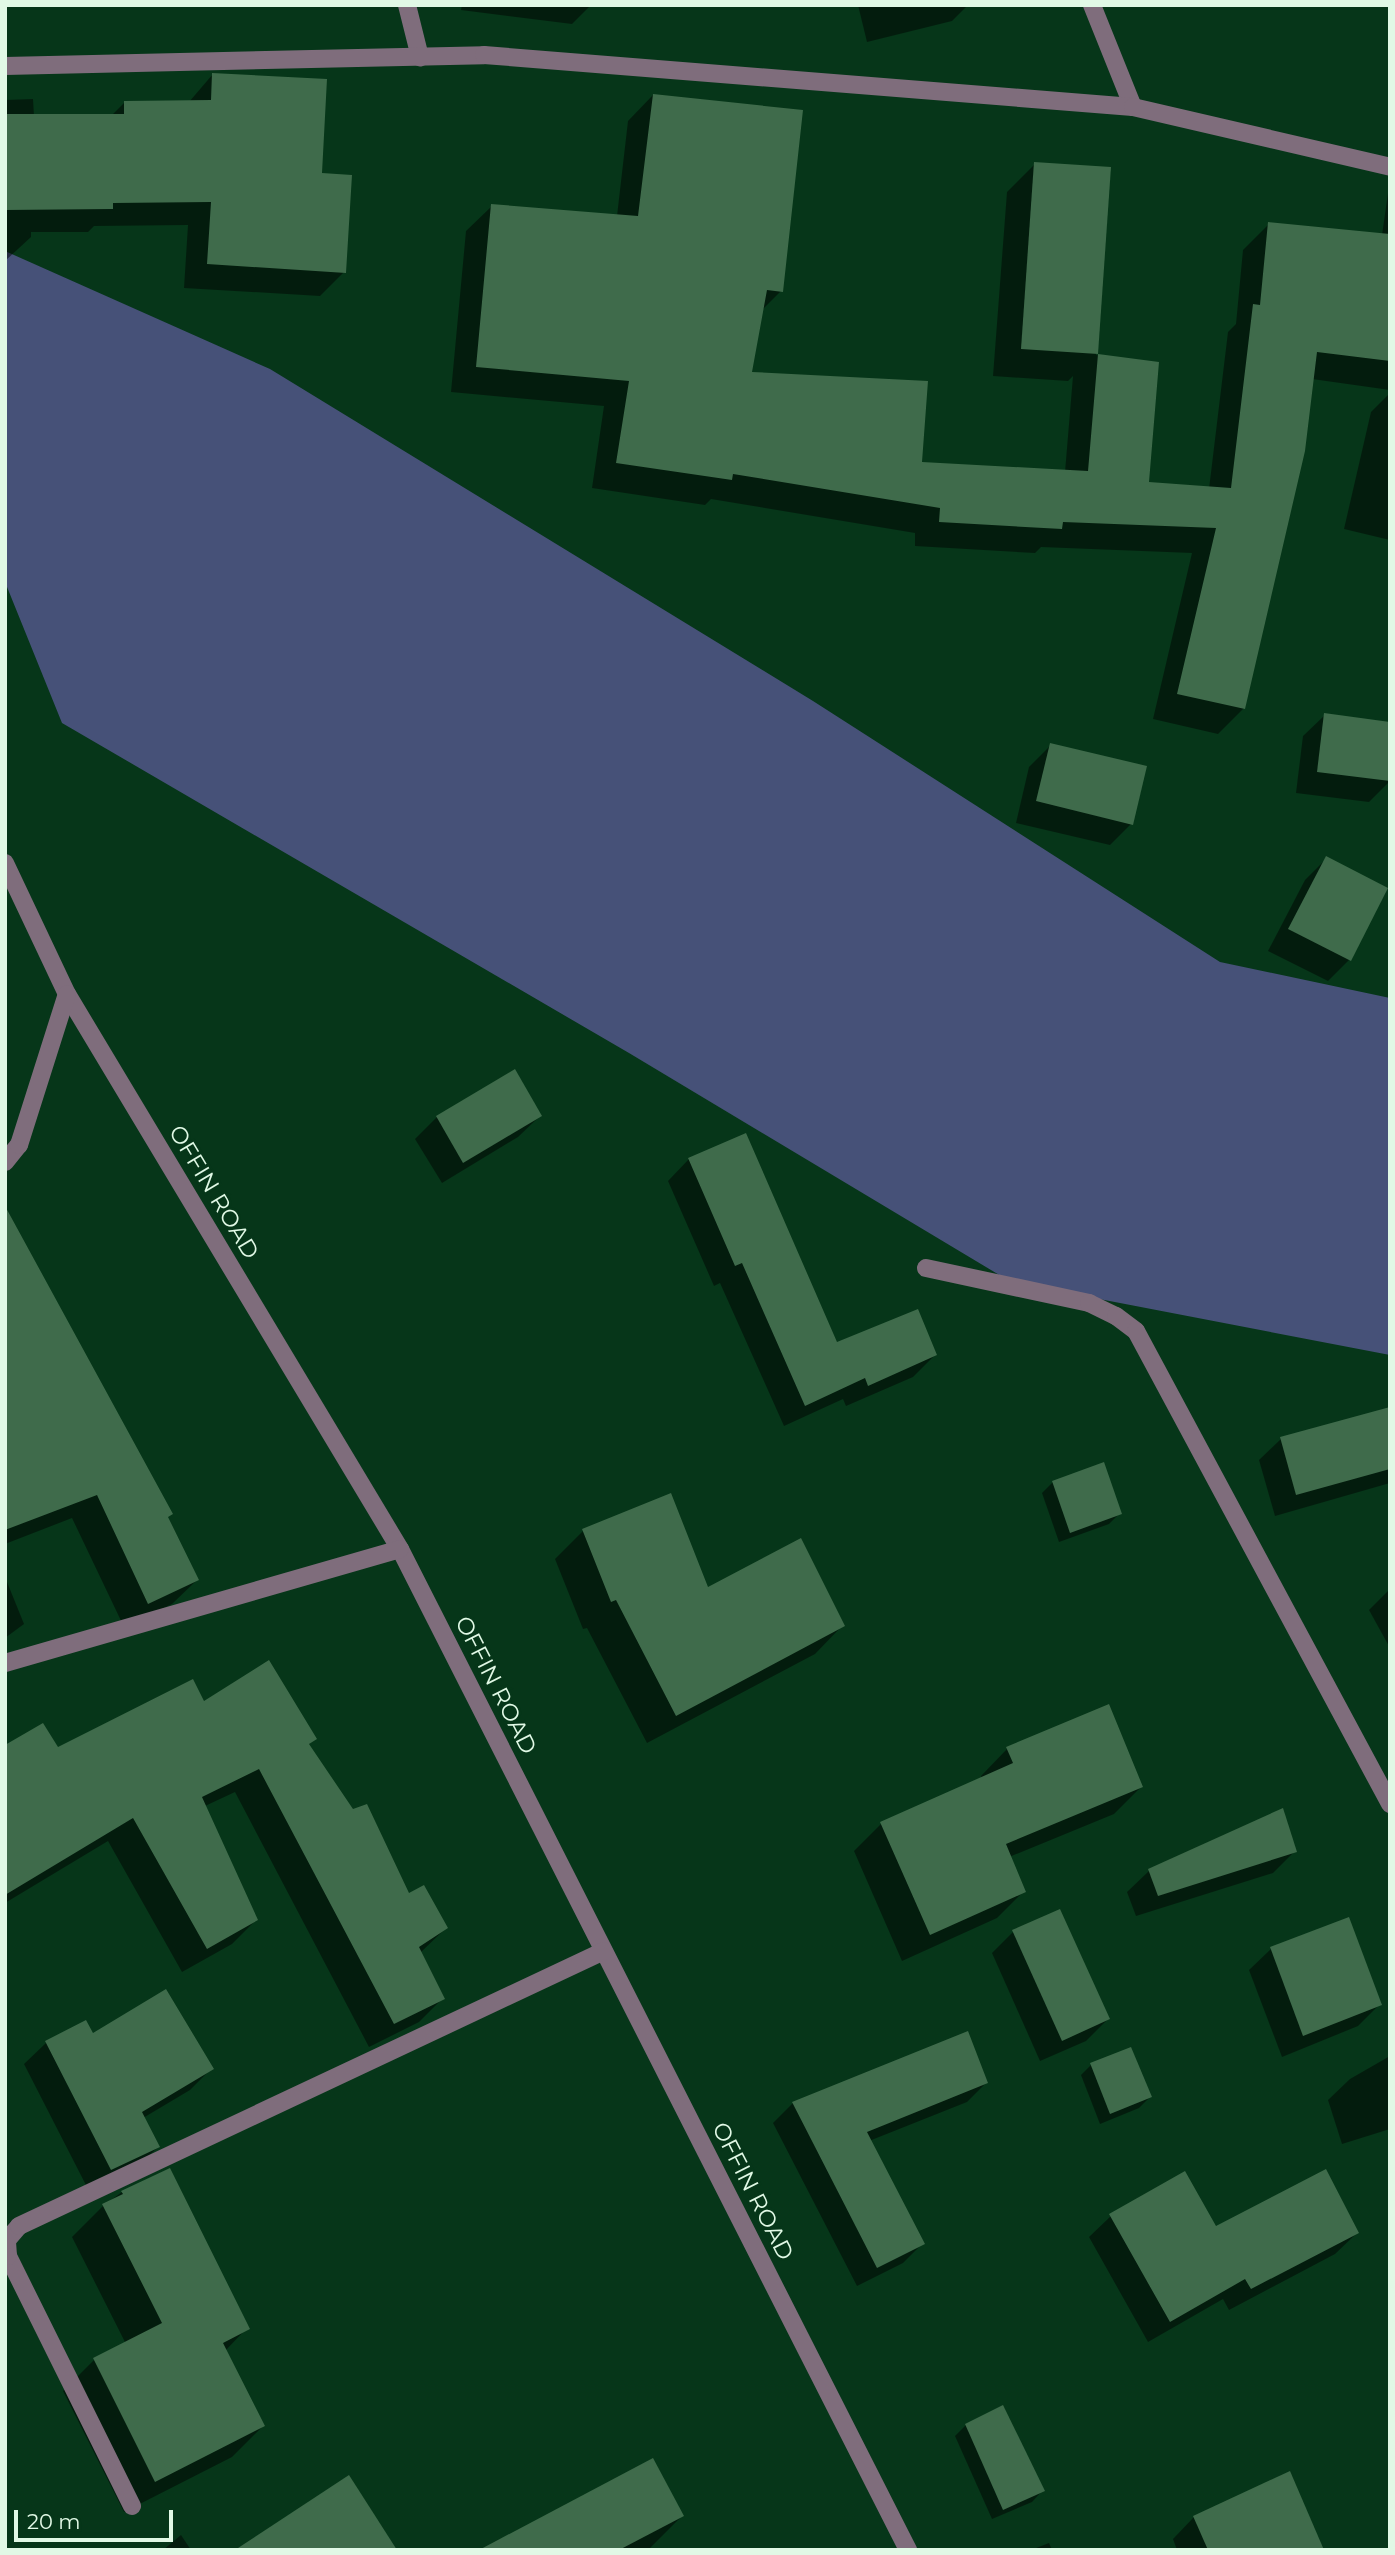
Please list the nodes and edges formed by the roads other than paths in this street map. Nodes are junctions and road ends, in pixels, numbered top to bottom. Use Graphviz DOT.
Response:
graph roads {
  1 [pos="407,5"];
  2 [pos="1092,5"];
  3 [pos="420,57"];
  4 [pos="5,66"];
  5 [pos="1133,107"];
  6 [pos="1390,167"];
  7 [pos="5,863"];
  8 [pos="67,994"];
  9 [pos="5,1162"];
  10 [pos="926,1268"];
  11 [pos="400,1549"];
  12 [pos="5,1663"];
  13 [pos="1390,1804"];
  14 [pos="604,1951"];
  15 [pos="132,2506"];
  16 [pos="908,2550"];
  1 -- 3 [label="street"];
  2 -- 5 [label="street"];
  3 -- 4 [label="street"];
  3 -- 5 [label="street"];
  5 -- 6 [label="street"];
  7 -- 8 [label="street, OFFIN ROAD"];
  8 -- 9 [label="street"];
  8 -- 11 [label="street, OFFIN ROAD"];
  10 -- 13 [label="street"];
  11 -- 12 [label="street"];
  11 -- 14 [label="street, OFFIN ROAD"];
  14 -- 15 [label="street"];
  14 -- 16 [label="street, OFFIN ROAD"];
}
